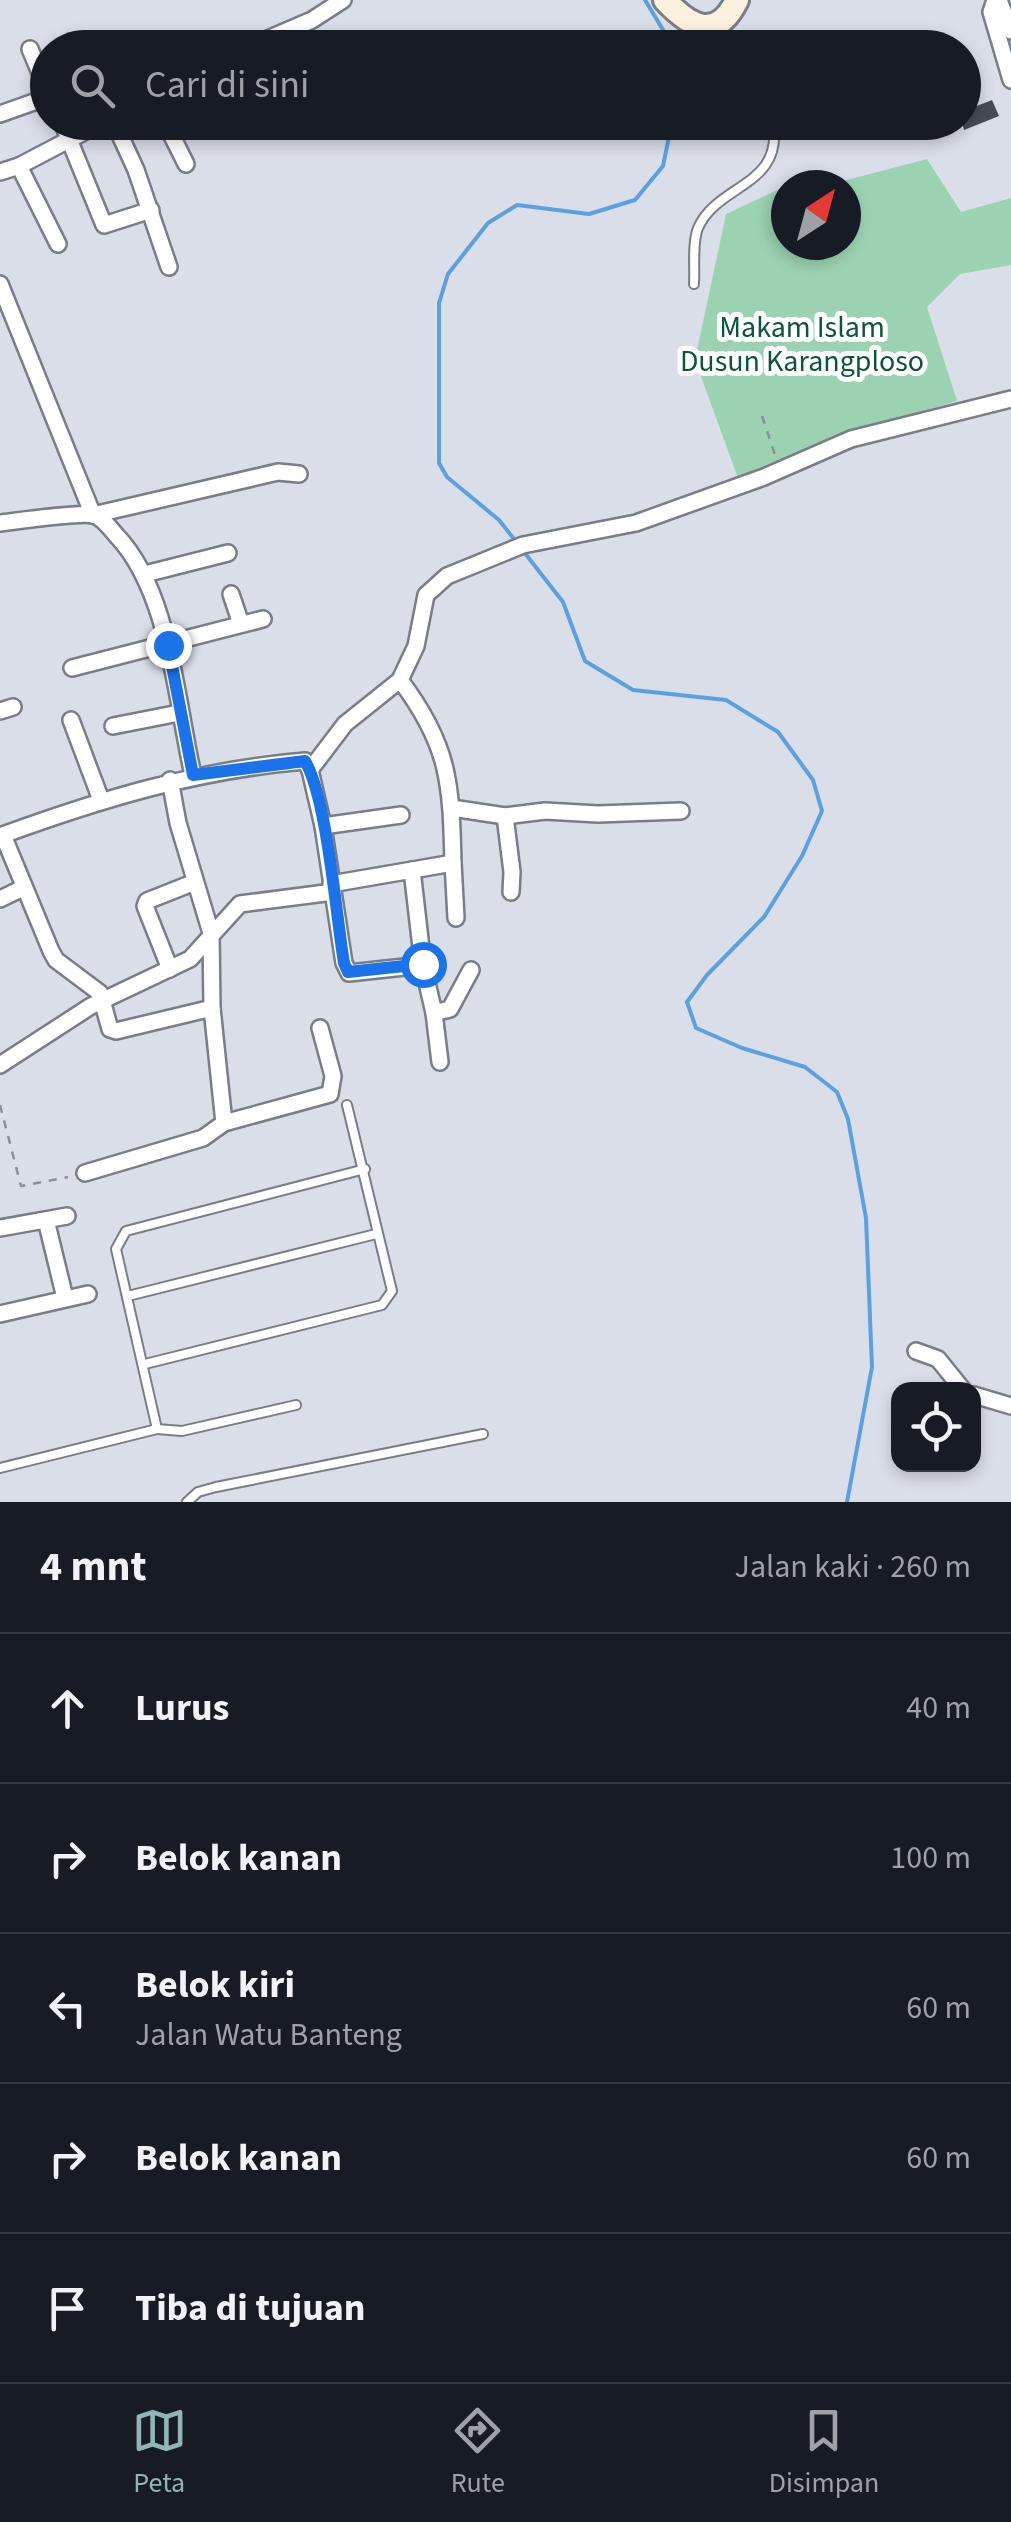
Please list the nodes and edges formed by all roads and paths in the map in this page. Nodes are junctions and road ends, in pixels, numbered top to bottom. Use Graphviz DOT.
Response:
graph roads {
  1 [pos="343,0"];
  2 [pos="664,0"];
  3 [pos="737,0"];
  4 [pos="1000,5"];
  5 [pos="711,28"];
  6 [pos="289,30"];
  7 [pos="1011,31"];
  8 [pos="1011,80"];
  9 [pos="30,102"];
  10 [pos="0,114"];
  11 [pos="68,140"];
  12 [pos="70,140"];
  13 [pos="121,140"];
  14 [pos="175,140"];
  15 [pos="775,140"];
  16 [pos="186,164"];
  17 [pos="18,166"];
  18 [pos="0,172"];
  19 [pos="150,210"];
  20 [pos="58,244"];
  21 [pos="169,266"];
  22 [pos="0,284"];
  23 [pos="694,284"];
  24 [pos="1011,399"];
  25 [pos="762,416"];
  26 [pos="780,470"];
  27 [pos="299,474"];
  28 [pos="93,515"];
  29 [pos="0,523"];
  30 [pos="228,553"];
  31 [pos="145,574"];
  32 [pos="232,594"];
  33 [pos="263,618"];
  34 [pos="241,624"];
  35 [pos="168,645"];
  36 [pos="72,668"];
  37 [pos="400,680"];
  38 [pos="179,713"];
  39 [pos="70,720"];
  40 [pos="113,726"];
  41 [pos="304,764"];
  42 [pos="193,775"];
  43 [pos="170,780"];
  44 [pos="102,800"];
  45 [pos="452,808"];
  46 [pos="681,811"];
  47 [pos="401,814"];
  48 [pos="506,816"];
  49 [pos="323,826"];
  50 [pos="1,836"];
  51 [pos="453,863"];
  52 [pos="412,870"];
  53 [pos="195,882"];
  54 [pos="23,888"];
  55 [pos="332,888"];
  56 [pos="511,892"];
  57 [pos="0,899"];
  58 [pos="456,918"];
  59 [pos="210,928"];
  60 [pos="423,964"];
  61 [pos="168,966"];
  62 [pos="470,970"];
  63 [pos="102,997"];
  64 [pos="212,1008"];
  65 [pos="434,1013"];
  66 [pos="320,1028"];
  67 [pos="440,1062"];
  68 [pos="0,1064"];
  69 [pos="0,1105"];
  70 [pos="348,1105"];
  71 [pos="224,1123"];
  72 [pos="365,1169"];
  73 [pos="84,1174"];
  74 [pos="66,1216"];
  75 [pos="46,1220"];
  76 [pos="1,1225"];
  77 [pos="376,1234"];
  78 [pos="88,1294"];
  79 [pos="128,1296"];
  80 [pos="65,1298"];
  81 [pos="0,1314"];
  82 [pos="916,1350"];
  83 [pos="144,1364"];
  84 [pos="957,1382"];
  85 [pos="981,1396"];
  86 [pos="296,1405"];
  87 [pos="1011,1406"];
  88 [pos="157,1429"];
  89 [pos="483,1434"];
  90 [pos="0,1468"];
  91 [pos="187,1502"];
  1 -- 6 [label="street"];
  2 -- 5 [label="street"];
  3 -- 5 [label="street"];
  4 -- 7 [label="street"];
  4 -- 8 [label="street"];
  9 -- 10 [label="street"];
  11 -- 17 [label="street"];
  12 -- 19 [label="street"];
  13 -- 19 [label="street"];
  14 -- 16 [label="street"];
  15 -- 23 [label="lane"];
  17 -- 18 [label="street"];
  17 -- 20 [label="street"];
  19 -- 21 [label="street"];
  22 -- 28 [label="street"];
  24 -- 26 [label="street"];
  25 -- 26 [label="path"];
  26 -- 37 [label="street"];
  27 -- 28 [label="street"];
  28 -- 29 [label="street"];
  28 -- 31 [label="street"];
  30 -- 31 [label="street"];
  31 -- 35 [label="street"];
  32 -- 34 [label="street"];
  33 -- 34 [label="street"];
  34 -- 35 [label="street"];
  35 -- 36 [label="street"];
  35 -- 38 [label="street"];
  37 -- 41 [label="street"];
  37 -- 45 [label="street"];
  38 -- 40 [label="street"];
  38 -- 42 [label="street"];
  39 -- 44 [label="street"];
  41 -- 42 [label="street"];
  41 -- 49 [label="street"];
  42 -- 43 [label="street"];
  43 -- 44 [label="street"];
  43 -- 53 [label="street"];
  44 -- 50 [label="street"];
  45 -- 48 [label="street"];
  45 -- 51 [label="street"];
  46 -- 48 [label="street"];
  47 -- 49 [label="street"];
  48 -- 56 [label="street"];
  49 -- 55 [label="street"];
  50 -- 54 [label="street"];
  51 -- 52 [label="street"];
  51 -- 58 [label="street"];
  52 -- 55 [label="street"];
  52 -- 60 [label="street"];
  53 -- 59 [label="street"];
  53 -- 61 [label="street"];
  54 -- 57 [label="street"];
  54 -- 63 [label="street"];
  55 -- 59 [label="street"];
  55 -- 60 [label="street"];
  59 -- 61 [label="street"];
  59 -- 64 [label="street"];
  60 -- 65 [label="street"];
  61 -- 63 [label="street"];
  62 -- 65 [label="street"];
  63 -- 64 [label="street"];
  63 -- 68 [label="street"];
  64 -- 71 [label="street"];
  65 -- 67 [label="street"];
  66 -- 71 [label="street"];
  69 -- 73 [label="path"];
  70 -- 72 [label="lane"];
  71 -- 73 [label="street"];
  72 -- 77 [label="lane"];
  72 -- 79 [label="lane"];
  74 -- 75 [label="street"];
  75 -- 76 [label="street"];
  75 -- 80 [label="street"];
  77 -- 79 [label="lane"];
  77 -- 83 [label="lane"];
  78 -- 80 [label="street"];
  79 -- 83 [label="lane"];
  80 -- 81 [label="street"];
  82 -- 84 [label="street"];
  83 -- 88 [label="lane"];
  85 -- 87 [label="street"];
  86 -- 88 [label="lane"];
  88 -- 90 [label="lane"];
  89 -- 91 [label="lane"];
}
